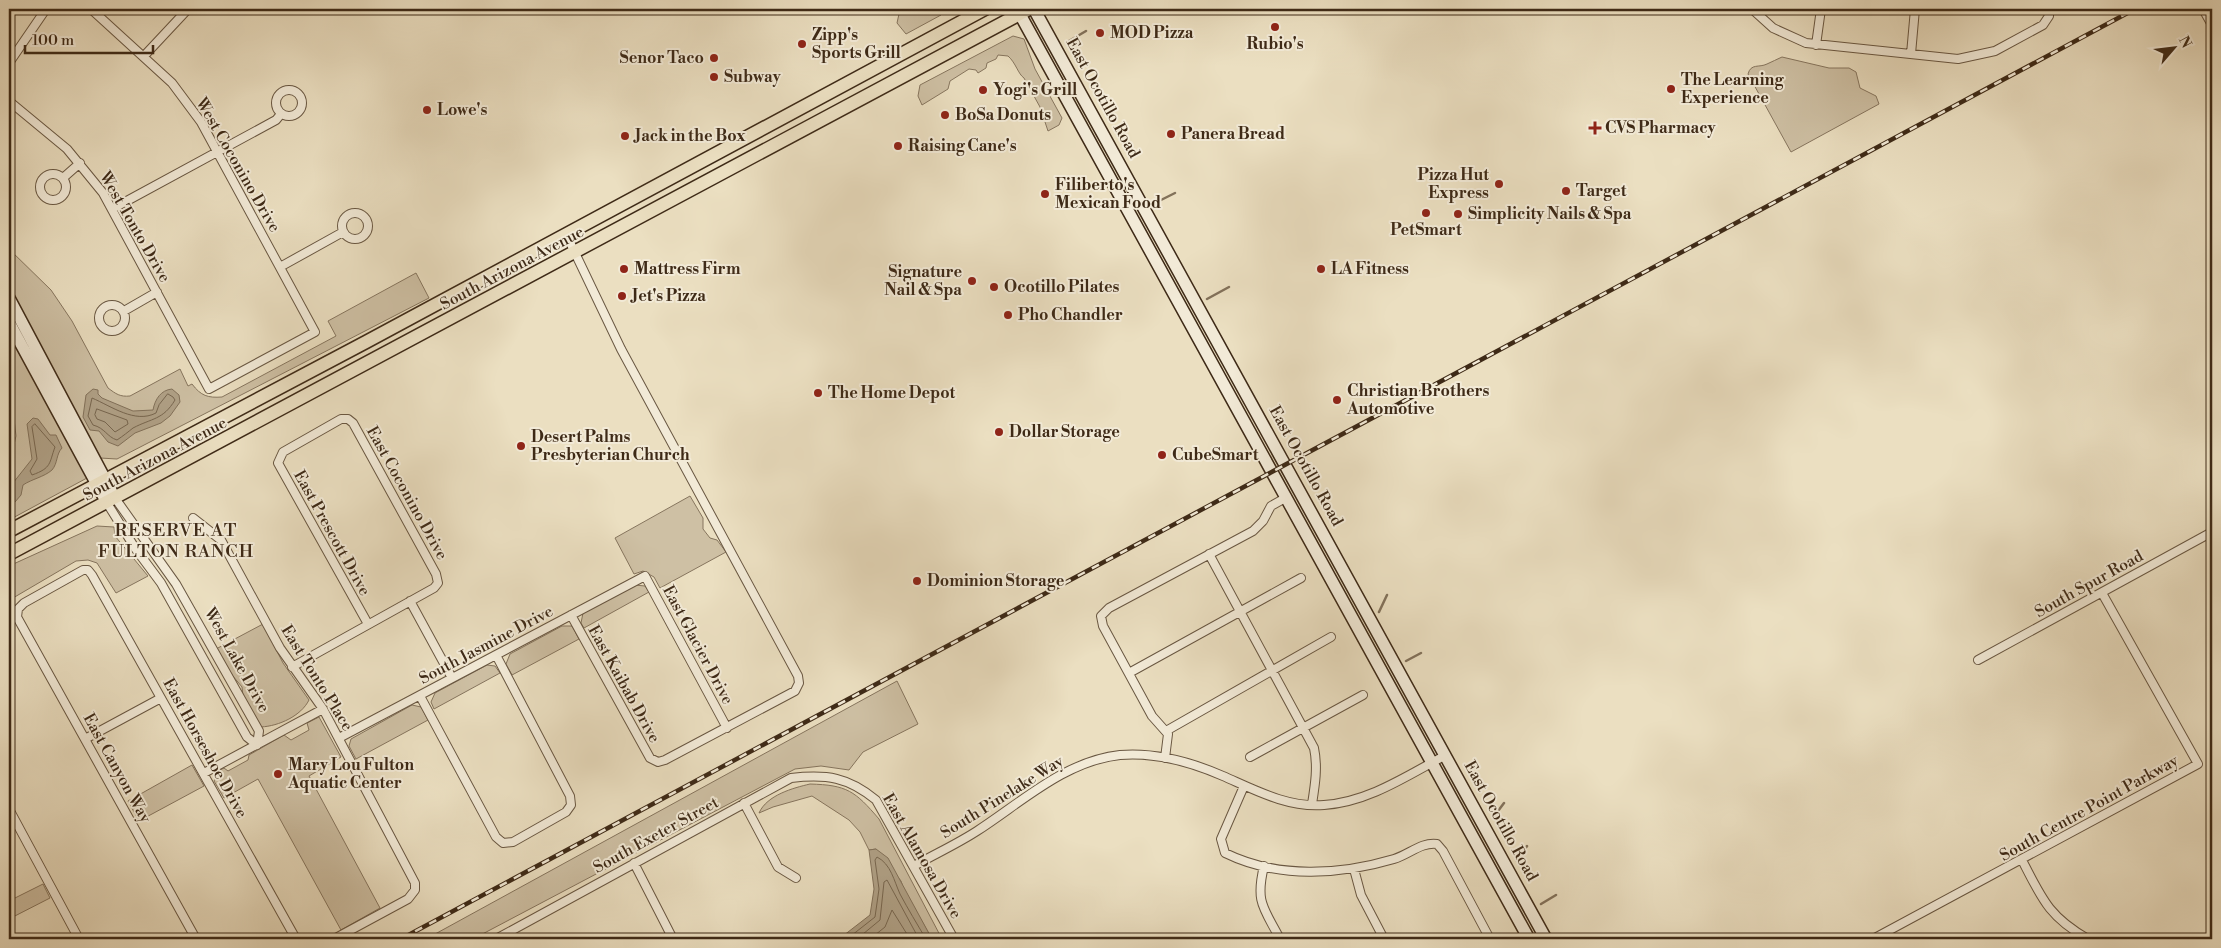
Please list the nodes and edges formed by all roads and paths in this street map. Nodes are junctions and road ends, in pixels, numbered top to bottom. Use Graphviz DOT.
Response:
graph roads {
  1 [pos="46,9"];
  2 [pos="91,9"];
  3 [pos="188,9"];
  4 [pos="985,9"];
  5 [pos="1034,9"];
  6 [pos="1752,9"];
  7 [pos="1821,9"];
  8 [pos="1915,9"];
  9 [pos="2203,9"];
  10 [pos="1022,10"];
  11 [pos="2049,13"];
  12 [pos="2212,25"];
  13 [pos="1816,45"];
  14 [pos="1911,54"];
  15 [pos="144,56"];
  16 [pos="9,63"];
  17 [pos="9,101"];
  18 [pos="281,114"];
  19 [pos="218,152"];
  20 [pos="80,163"];
  21 [pos="63,178"];
  22 [pos="1136,190"];
  23 [pos="1122,198"];
  24 [pos="112,208"];
  25 [pos="343,232"];
  26 [pos="566,234"];
  27 [pos="574,253"];
  28 [pos="280,267"];
  29 [pos="157,292"];
  30 [pos="9,298"];
  31 [pos="124,311"];
  32 [pos="9,322"];
  33 [pos="209,389"];
  34 [pos="348,419"];
  35 [pos="102,483"];
  36 [pos="1286,497"];
  37 [pos="111,500"];
  38 [pos="193,518"];
  39 [pos="9,531"];
  40 [pos="2212,532"];
  41 [pos="9,554"];
  42 [pos="1209,554"];
  43 [pos="645,576"];
  44 [pos="1301,578"];
  45 [pos="2102,593"];
  46 [pos="410,601"];
  47 [pos="18,609"];
  48 [pos="1240,613"];
  49 [pos="571,615"];
  50 [pos="368,624"];
  51 [pos="1331,637"];
  52 [pos="496,655"];
  53 [pos="1978,660"];
  54 [pos="292,667"];
  55 [pos="1272,670"];
  56 [pos="1129,673"];
  57 [pos="452,678"];
  58 [pos="236,691"];
  59 [pos="1363,695"];
  60 [pos="420,696"];
  61 [pos="224,697"];
  62 [pos="161,698"];
  63 [pos="323,709"];
  64 [pos="1304,727"];
  65 [pos="728,728"];
  66 [pos="1166,730"];
  67 [pos="339,738"];
  68 [pos="85,739"];
  69 [pos="257,745"];
  70 [pos="1446,754"];
  71 [pos="1250,757"];
  72 [pos="1165,758"];
  73 [pos="1432,762"];
  74 [pos="204,774"];
  75 [pos="836,778"];
  76 [pos="1244,786"];
  77 [pos="744,803"];
  78 [pos="1312,804"];
  79 [pos="9,808"];
  80 [pos="2022,860"];
  81 [pos="634,863"];
  82 [pos="914,866"];
  83 [pos="1264,866"];
  84 [pos="1354,869"];
  85 [pos="796,878"];
  86 [pos="79,939"];
  87 [pos="196,939"];
  88 [pos="296,939"];
  89 [pos="334,939"];
  90 [pos="496,939"];
  91 [pos="673,939"];
  92 [pos="954,939"];
  93 [pos="1280,939"];
  94 [pos="1384,939"];
  95 [pos="1490,939"];
  96 [pos="1529,939"];
  97 [pos="1546,939"];
  98 [pos="1873,939"];
  99 [pos="2088,939"];
  1 -- 16 [label="street"];
  2 -- 15 [label="street, West Coconino Drive"];
  3 -- 15 [label="street"];
  4 -- 26 [label="main road, South Arizona Avenue"];
  5 -- 22 [label="main road, East Ocotillo Road"];
  6 -- 13 [label="street"];
  7 -- 13 [label="street"];
  8 -- 14 [label="street"];
  9 -- 12 [label="street"];
  10 -- 23 [label="main road, East Ocotillo Road"];
  10 -- 27 [label="main road, South Arizona Avenue"];
  11 -- 14 [label="street"];
  13 -- 14 [label="street"];
  15 -- 19 [label="street, West Coconino Drive"];
  17 -- 20 [label="street, West Tonto Drive"];
  18 -- 19 [label="street"];
  19 -- 24 [label="street"];
  19 -- 28 [label="street, West Coconino Drive"];
  20 -- 21 [label="street"];
  20 -- 24 [label="street, West Tonto Drive"];
  22 -- 23 [label="main road"];
  22 -- 70 [label="main road, East Ocotillo Road"];
  23 -- 36 [label="main road, East Ocotillo Road"];
  24 -- 29 [label="street, West Tonto Drive"];
  25 -- 28 [label="street"];
  26 -- 27 [label="street"];
  26 -- 35 [label="main road, South Arizona Avenue"];
  27 -- 37 [label="main road, South Arizona Avenue"];
  27 -- 65 [label="street"];
  28 -- 33 [label="street, West Coconino Drive"];
  29 -- 31 [label="street"];
  29 -- 33 [label="street, West Tonto Drive"];
  30 -- 35 [label="main road, West Lake Drive"];
  32 -- 35 [label="main road, West Lake Drive"];
  34 -- 46 [label="street, East Coconino Drive"];
  34 -- 50 [label="street, East Prescott Drive"];
  35 -- 37 [label="main road, West Lake Drive"];
  35 -- 39 [label="main road, South Arizona Avenue"];
  36 -- 42 [label="street"];
  36 -- 73 [label="main road, East Ocotillo Road"];
  37 -- 41 [label="main road, South Arizona Avenue"];
  37 -- 58 [label="street, West Lake Drive"];
  37 -- 61 [label="street, West Lake Drive"];
  38 -- 54 [label="street, East Tonto Place"];
  40 -- 45 [label="street, South Spur Road"];
  42 -- 48 [label="street"];
  42 -- 56 [label="street"];
  43 -- 49 [label="street, South Jasmine Drive"];
  43 -- 65 [label="street, East Glacier Drive"];
  44 -- 48 [label="street"];
  45 -- 53 [label="street, South Spur Road"];
  45 -- 80 [label="street, South Centre Point Parkway"];
  46 -- 50 [label="street"];
  46 -- 57 [label="street"];
  47 -- 62 [label="street, East Horseshoe Drive"];
  47 -- 68 [label="street, East Canyon Way"];
  48 -- 55 [label="street"];
  48 -- 56 [label="street"];
  49 -- 52 [label="street, South Jasmine Drive"];
  49 -- 65 [label="street, East Kaibab Drive"];
  50 -- 54 [label="street"];
  51 -- 55 [label="street"];
  52 -- 57 [label="street, South Jasmine Drive"];
  52 -- 60 [label="street"];
  54 -- 63 [label="street, East Tonto Place"];
  55 -- 64 [label="street"];
  55 -- 66 [label="street"];
  56 -- 66 [label="street"];
  57 -- 60 [label="street, South Jasmine Drive"];
  58 -- 61 [label="street"];
  58 -- 69 [label="street, West Lake Drive"];
  59 -- 64 [label="street"];
  60 -- 67 [label="street, South Jasmine Drive"];
  61 -- 69 [label="street, West Lake Drive"];
  62 -- 68 [label="street"];
  62 -- 74 [label="street, East Horseshoe Drive"];
  63 -- 67 [label="street, East Tonto Place"];
  63 -- 69 [label="street"];
  64 -- 71 [label="street"];
  64 -- 78 [label="street"];
  66 -- 72 [label="street"];
  67 -- 89 [label="street, East Tonto Place"];
  68 -- 87 [label="street, East Canyon Way"];
  69 -- 74 [label="street"];
  70 -- 73 [label="street, South Pinelake Way"];
  70 -- 97 [label="main road, East Ocotillo Road"];
  72 -- 76 [label="street, South Pinelake Way"];
  72 -- 82 [label="street, South Pinelake Way"];
  73 -- 78 [label="street, South Pinelake Way"];
  73 -- 96 [label="main road, East Ocotillo Road"];
  74 -- 88 [label="street, East Horseshoe Drive"];
  75 -- 77 [label="street, South Exeter Street"];
  75 -- 82 [label="street, East Alamosa Drive"];
  76 -- 78 [label="street, South Pinelake Way"];
  76 -- 83 [label="street"];
  77 -- 81 [label="street, South Exeter Street"];
  77 -- 85 [label="street"];
  79 -- 86 [label="street"];
  80 -- 98 [label="street, South Centre Point Parkway"];
  80 -- 99 [label="street"];
  81 -- 90 [label="street, South Exeter Street"];
  81 -- 91 [label="street"];
  82 -- 92 [label="street, East Alamosa Drive"];
  83 -- 84 [label="street"];
  83 -- 93 [label="street"];
  84 -- 94 [label="street"];
  84 -- 95 [label="street"];
}
